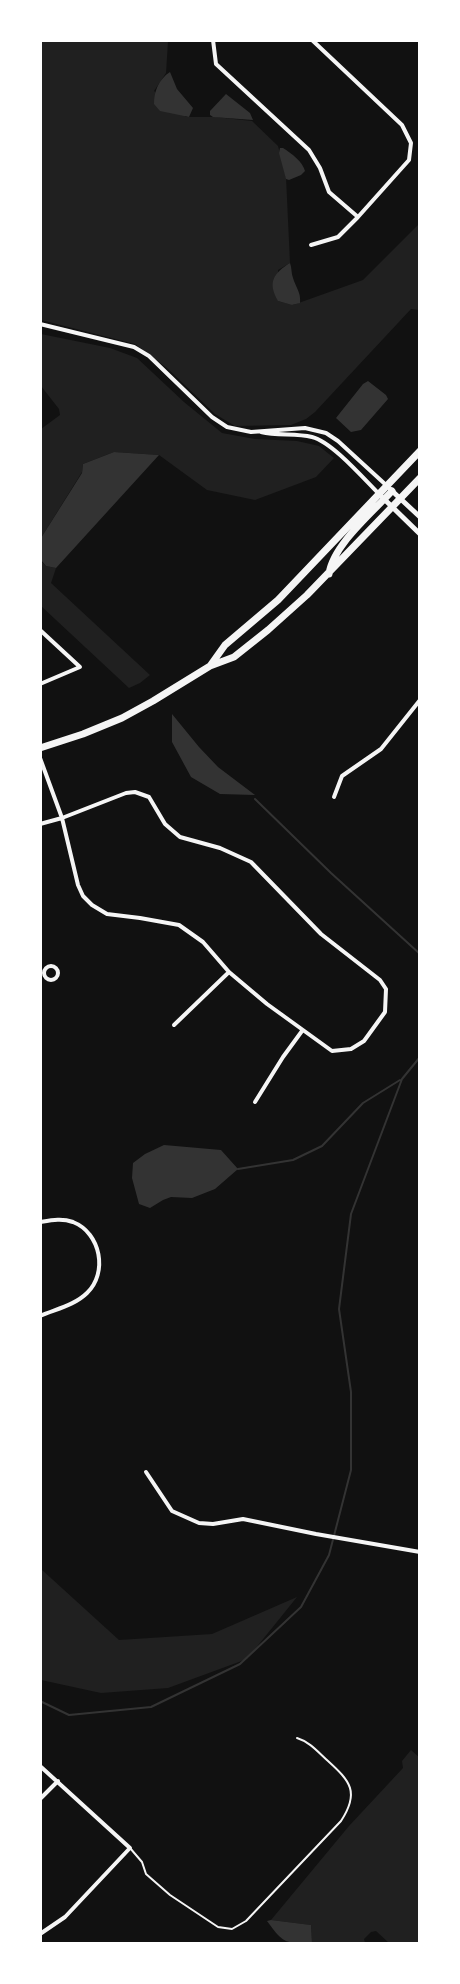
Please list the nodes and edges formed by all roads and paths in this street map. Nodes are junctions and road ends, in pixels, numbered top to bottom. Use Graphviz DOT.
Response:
graph roads {
  1 [pos="213,40"];
  2 [pos="312,40"];
  3 [pos="358,217"];
  4 [pos="310,245"];
  5 [pos="40,324"];
  6 [pos="260,431"];
  7 [pos="420,451"];
  8 [pos="420,478"];
  9 [pos="389,488"];
  10 [pos="382,496"];
  11 [pos="400,498"];
  12 [pos="392,507"];
  13 [pos="420,517"];
  14 [pos="420,534"];
  15 [pos="328,574"];
  16 [pos="40,630"];
  17 [pos="210,666"];
  18 [pos="40,684"];
  19 [pos="420,700"];
  20 [pos="40,748"];
  21 [pos="40,758"];
  22 [pos="334,797"];
  23 [pos="62,818"];
  24 [pos="40,824"];
  25 [pos="229,972"];
  26 [pos="46,978"];
  27 [pos="40,983"];
  28 [pos="174,1025"];
  29 [pos="302,1030"];
  30 [pos="255,1102"];
  31 [pos="40,1222"];
  32 [pos="40,1316"];
  33 [pos="146,1472"];
  34 [pos="420,1552"];
  35 [pos="297,1738"];
  36 [pos="40,1766"];
  37 [pos="58,1781"];
  38 [pos="40,1799"];
  39 [pos="130,1848"];
  40 [pos="40,1934"];
  1 -- 3 [label="street"];
  2 -- 3 [label="street"];
  3 -- 4 [label="street"];
  5 -- 6 [label="street"];
  6 -- 9 [label="street"];
  6 -- 10 [label="street"];
  7 -- 9 [label="main road"];
  8 -- 11 [label="main road"];
  9 -- 10 [label="main road"];
  9 -- 11 [label="street"];
  10 -- 12 [label="street"];
  10 -- 15 [label="main road"];
  10 -- 17 [label="main road"];
  11 -- 12 [label="main road"];
  11 -- 13 [label="street"];
  12 -- 14 [label="street"];
  12 -- 15 [label="main road"];
  15 -- 17 [label="main road"];
  16 -- 18 [label="street"];
  17 -- 20 [label="main road"];
  19 -- 22 [label="street"];
  21 -- 23 [label="street"];
  23 -- 24 [label="street"];
  23 -- 25 [label="street"];
  23 -- 29 [label="street"];
  25 -- 28 [label="street"];
  25 -- 29 [label="street"];
  26 -- 27 [label="street"];
  29 -- 30 [label="street"];
  31 -- 32 [label="street"];
  33 -- 34 [label="street"];
  35 -- 39 [label="lane"];
  36 -- 37 [label="street"];
  37 -- 38 [label="street"];
  37 -- 39 [label="street"];
  39 -- 40 [label="street"];
}
